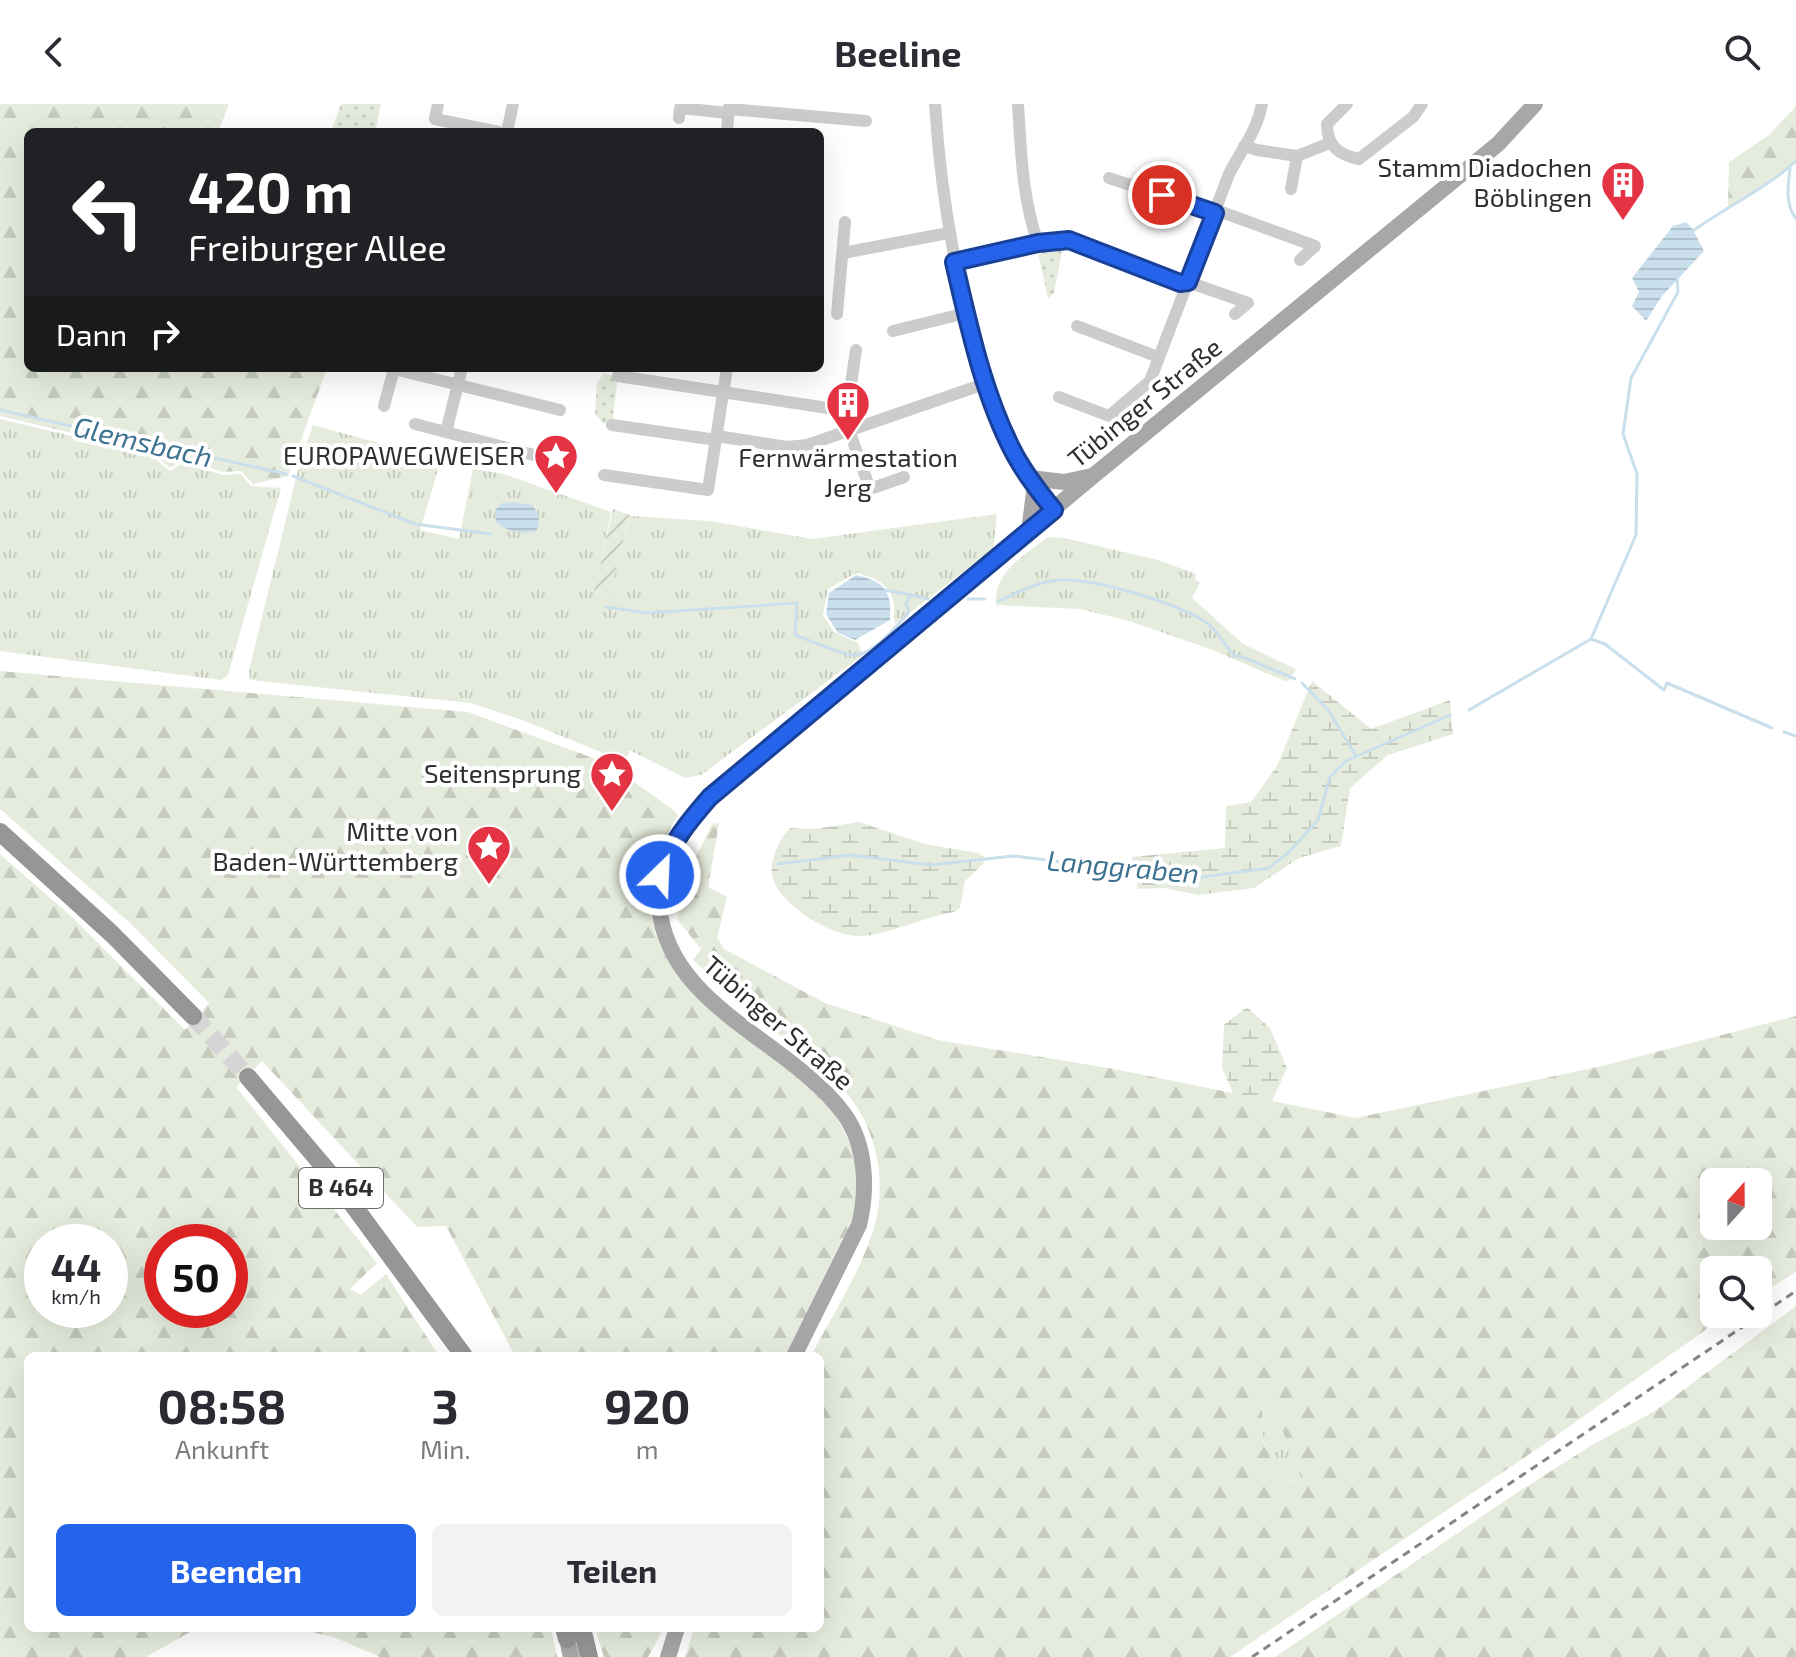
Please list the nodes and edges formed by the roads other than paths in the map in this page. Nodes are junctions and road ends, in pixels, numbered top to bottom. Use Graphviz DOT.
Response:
graph roads {
  1 [pos="438,104"];
  2 [pos="513,104"];
  3 [pos="935,104"];
  4 [pos="1018,104"];
  5 [pos="1262,104"];
  6 [pos="1347,104"];
  7 [pos="1422,104"];
  8 [pos="1535,104"];
  9 [pos="729,109"];
  10 [pos="679,118"];
  11 [pos="866,121"];
  12 [pos="479,128"];
  13 [pos="508,128"];
  14 [pos="1330,143"];
  15 [pos="1244,146"];
  16 [pos="1297,156"];
  17 [pos="1109,178"];
  18 [pos="1291,189"];
  19 [pos="1215,212"];
  20 [pos="845,222"];
  21 [pos="948,233"];
  22 [pos="1038,243"];
  23 [pos="843,253"];
  24 [pos="1300,260"];
  25 [pos="954,262"];
  26 [pos="1188,282"];
  27 [pos="966,313"];
  28 [pos="837,314"];
  29 [pos="1235,314"];
  30 [pos="1077,326"];
  31 [pos="893,331"];
  32 [pos="856,350"];
  33 [pos="1158,357"];
  34 [pos="393,372"];
  35 [pos="461,372"];
  36 [pos="726,372"];
  37 [pos="442,374"];
  38 [pos="618,376"];
  39 [pos="987,383"];
  40 [pos="458,384"];
  41 [pos="723,393"];
  42 [pos="1059,397"];
  43 [pos="384,406"];
  44 [pos="560,410"];
  45 [pos="847,411"];
  46 [pos="415,424"];
  47 [pos="612,425"];
  48 [pos="852,429"];
  49 [pos="446,432"];
  50 [pos="717,438"];
  51 [pos="549,459"];
  52 [pos="604,475"];
  53 [pos="1093,476"];
  54 [pos="904,477"];
  55 [pos="1032,482"];
  56 [pos="1054,510"];
  57 [pos="1029,531"];
  58 [pos="0,832"];
  59 [pos="193,1016"];
  60 [pos="248,1077"];
  61 [pos="426,1304"];
  62 [pos="452,1352"];
  63 [pos="461,1352"];
  64 [pos="796,1352"];
  65 [pos="676,1632"];
  66 [pos="571,1638"];
  67 [pos="589,1657"];
  68 [pos="668,1657"];
  1 -- 12 [label="street"];
  2 -- 13 [label="street"];
  3 -- 21 [label="street"];
  4 -- 22 [label="street"];
  5 -- 15 [label="street"];
  6 -- 14 [label="street"];
  7 -- 14 [label="street"];
  8 -- 53 [label="main road, Tübinger Straße"];
  9 -- 10 [label="street"];
  9 -- 11 [label="street"];
  14 -- 16 [label="street"];
  15 -- 16 [label="street"];
  15 -- 19 [label="street"];
  16 -- 18 [label="street"];
  17 -- 19 [label="street"];
  19 -- 24 [label="street"];
  19 -- 26 [label="street"];
  20 -- 23 [label="street"];
  21 -- 23 [label="street"];
  21 -- 25 [label="street"];
  22 -- 25 [label="street"];
  22 -- 26 [label="street"];
  23 -- 28 [label="street"];
  25 -- 27 [label="street"];
  26 -- 29 [label="street"];
  26 -- 33 [label="street"];
  27 -- 31 [label="street"];
  27 -- 39 [label="street"];
  30 -- 33 [label="street"];
  32 -- 45 [label="street"];
  33 -- 42 [label="street"];
  34 -- 43 [label="street"];
  35 -- 40 [label="street"];
  36 -- 41 [label="street"];
  37 -- 40 [label="street"];
  38 -- 41 [label="street"];
  39 -- 48 [label="street"];
  39 -- 55 [label="street"];
  40 -- 44 [label="street"];
  40 -- 49 [label="street"];
  41 -- 45 [label="street"];
  41 -- 50 [label="street"];
  45 -- 48 [label="street"];
  46 -- 49 [label="street"];
  47 -- 50 [label="street"];
  48 -- 50 [label="street"];
  48 -- 54 [label="street"];
  49 -- 51 [label="street"];
  50 -- 52 [label="street"];
  53 -- 55 [label="main road"];
  53 -- 56 [label="main road, Tübinger Straße"];
  55 -- 56 [label="street"];
  55 -- 57 [label="main road"];
  56 -- 57 [label="main road, Tübinger Straße"];
  57 -- 64 [label="main road, Tübinger Straße"];
  58 -- 59 [label="highway"];
  60 -- 61 [label="highway, B 464"];
  61 -- 62 [label="highway, B 464"];
  61 -- 63 [label="highway, B 464"];
  65 -- 68 [label="main road"];
  66 -- 67 [label="highway"];
}
